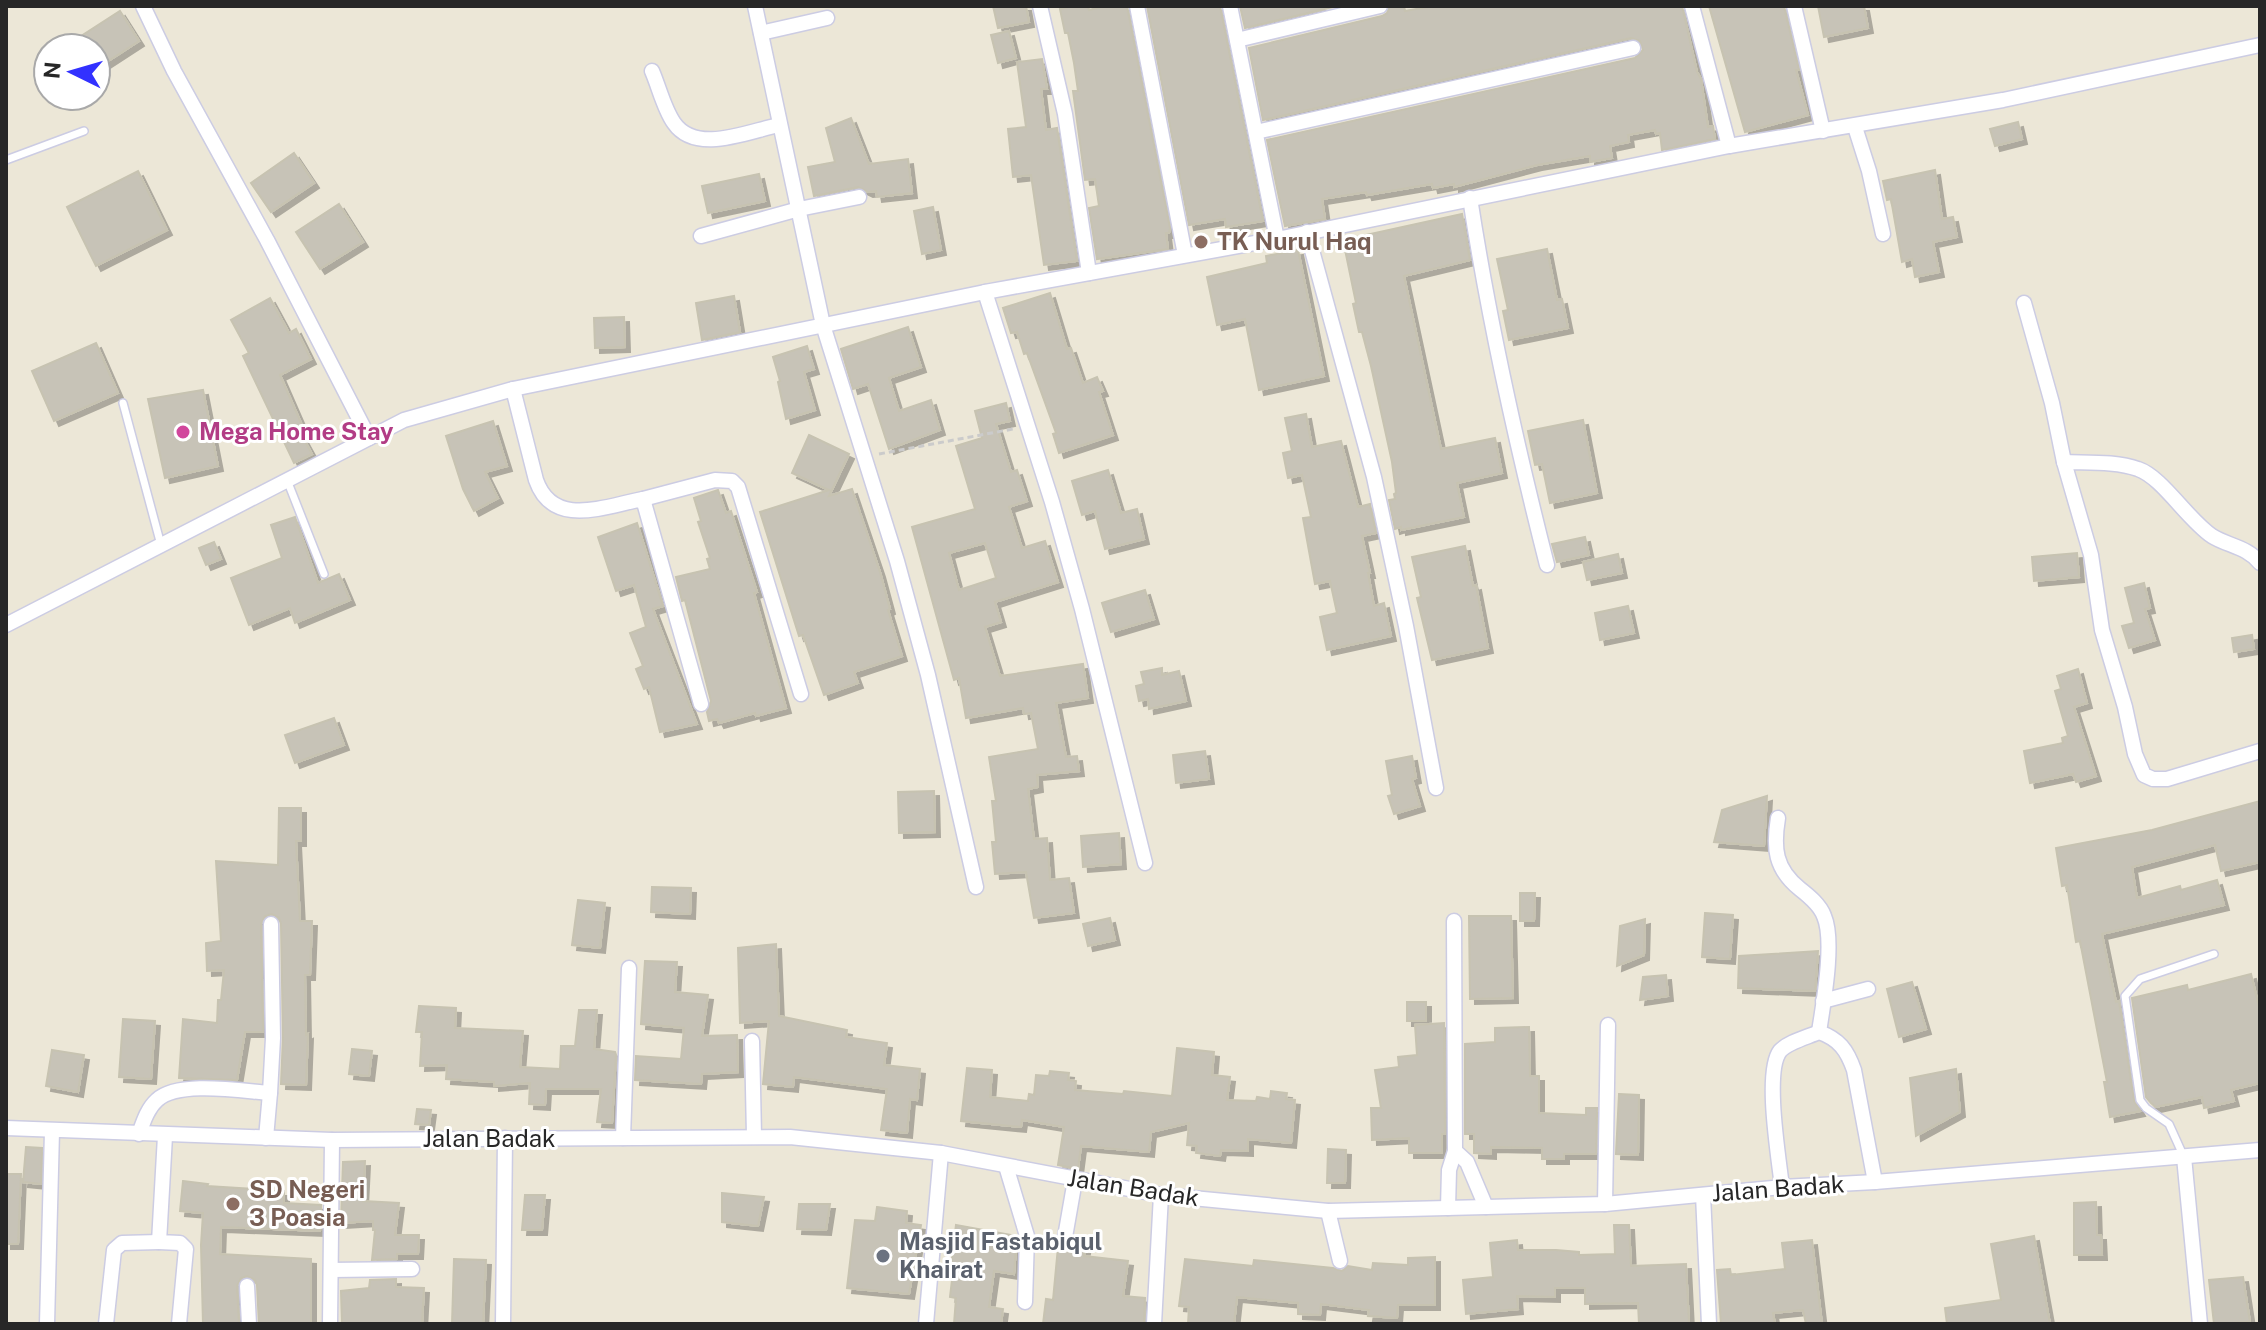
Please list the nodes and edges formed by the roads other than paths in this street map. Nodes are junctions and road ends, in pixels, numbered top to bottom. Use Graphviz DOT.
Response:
graph roads {
  1 [pos="143,6"];
  2 [pos="755,6"];
  3 [pos="1040,6"];
  4 [pos="1137,6"];
  5 [pos="1230,6"];
  6 [pos="1380,6"];
  7 [pos="1692,6"];
  8 [pos="1794,6"];
  9 [pos="827,18"];
  10 [pos="761,33"];
  11 [pos="1237,40"];
  12 [pos="2260,45"];
  13 [pos="1633,48"];
  14 [pos="652,71"];
  15 [pos="779,125"];
  16 [pos="1855,127"];
  17 [pos="84,131"];
  18 [pos="1823,131"];
  19 [pos="1256,132"];
  20 [pos="1729,146"];
  21 [pos="6,160"];
  22 [pos="859,197"];
  23 [pos="1470,198"];
  24 [pos="799,209"];
  25 [pos="1307,232"];
  26 [pos="1883,234"];
  27 [pos="701,236"];
  28 [pos="1277,239"];
  29 [pos="1185,255"];
  30 [pos="1089,273"];
  31 [pos="985,292"];
  32 [pos="2024,303"];
  33 [pos="823,325"];
  34 [pos="513,389"];
  35 [pos="123,403"];
  36 [pos="369,438"];
  37 [pos="2064,462"];
  38 [pos="287,480"];
  39 [pos="643,499"];
  40 [pos="161,545"];
  41 [pos="2260,563"];
  42 [pos="1547,565"];
  43 [pos="324,574"];
  44 [pos="6,625"];
  45 [pos="801,694"];
  46 [pos="701,704"];
  47 [pos="2260,751"];
  48 [pos="1436,788"];
  49 [pos="1778,818"];
  50 [pos="1145,863"];
  51 [pos="976,887"];
  52 [pos="1454,921"];
  53 [pos="271,924"];
  54 [pos="2214,954"];
  55 [pos="629,968"];
  56 [pos="1868,989"];
  57 [pos="1823,1001"];
  58 [pos="1608,1025"];
  59 [pos="1819,1032"];
  60 [pos="752,1041"];
  61 [pos="270,1093"];
  62 [pos="6,1128"];
  63 [pos="52,1131"];
  64 [pos="139,1134"];
  65 [pos="165,1136"];
  66 [pos="754,1136"];
  67 [pos="266,1138"];
  68 [pos="505,1138"];
  69 [pos="623,1138"];
  70 [pos="332,1140"];
  71 [pos="2260,1150"];
  72 [pos="1455,1151"];
  73 [pos="941,1153"];
  74 [pos="2184,1157"];
  75 [pos="1006,1166"];
  76 [pos="1075,1180"];
  77 [pos="1875,1182"];
  78 [pos="1782,1187"];
  79 [pos="1161,1195"];
  80 [pos="1703,1195"];
  81 [pos="1605,1204"];
  82 [pos="1486,1207"];
  83 [pos="1448,1208"];
  84 [pos="1328,1211"];
  85 [pos="1065,1237"];
  86 [pos="159,1242"];
  87 [pos="1340,1261"];
  88 [pos="412,1269"];
  89 [pos="331,1270"];
  90 [pos="247,1286"];
  91 [pos="1025,1302"];
  92 [pos="47,1324"];
  93 [pos="106,1324"];
  94 [pos="179,1324"];
  95 [pos="249,1324"];
  96 [pos="330,1324"];
  97 [pos="503,1324"];
  98 [pos="926,1324"];
  99 [pos="1154,1324"];
  100 [pos="1709,1324"];
  101 [pos="2200,1324"];
  1 -- 36 [label="street"];
  2 -- 10 [label="street"];
  3 -- 30 [label="street"];
  4 -- 29 [label="street"];
  5 -- 11 [label="street"];
  6 -- 11 [label="street"];
  7 -- 20 [label="street"];
  8 -- 18 [label="street"];
  9 -- 10 [label="street"];
  10 -- 15 [label="street"];
  11 -- 19 [label="street"];
  12 -- 16 [label="street"];
  13 -- 19 [label="street"];
  14 -- 15 [label="street"];
  15 -- 24 [label="street"];
  16 -- 18 [label="street"];
  16 -- 26 [label="street"];
  17 -- 21 [label="lane"];
  18 -- 20 [label="street"];
  19 -- 28 [label="street"];
  20 -- 23 [label="street"];
  22 -- 24 [label="street"];
  23 -- 25 [label="street"];
  23 -- 42 [label="street"];
  24 -- 27 [label="street"];
  24 -- 33 [label="street"];
  25 -- 28 [label="street"];
  25 -- 48 [label="street"];
  28 -- 29 [label="street"];
  29 -- 30 [label="street"];
  30 -- 31 [label="street"];
  31 -- 33 [label="street"];
  31 -- 50 [label="street"];
  32 -- 37 [label="street"];
  33 -- 34 [label="street"];
  33 -- 51 [label="street"];
  34 -- 36 [label="street"];
  34 -- 39 [label="street"];
  35 -- 40 [label="lane"];
  36 -- 38 [label="street"];
  37 -- 41 [label="street"];
  37 -- 47 [label="street"];
  38 -- 40 [label="street"];
  38 -- 43 [label="lane"];
  39 -- 45 [label="street"];
  39 -- 46 [label="street"];
  40 -- 44 [label="street"];
  49 -- 57 [label="street"];
  52 -- 72 [label="street"];
  53 -- 61 [label="street"];
  54 -- 74 [label="lane"];
  55 -- 69 [label="street"];
  56 -- 57 [label="street"];
  57 -- 59 [label="street"];
  58 -- 81 [label="street"];
  59 -- 77 [label="street"];
  59 -- 78 [label="street"];
  60 -- 66 [label="street"];
  61 -- 64 [label="street"];
  61 -- 67 [label="street"];
  62 -- 63 [label="street, Jalan Badak"];
  63 -- 64 [label="street, Jalan Badak"];
  63 -- 92 [label="street"];
  64 -- 65 [label="street, Jalan Badak"];
  65 -- 67 [label="street, Jalan Badak"];
  65 -- 86 [label="street"];
  66 -- 69 [label="street, Jalan Badak"];
  66 -- 73 [label="street, Jalan Badak"];
  67 -- 70 [label="street, Jalan Badak"];
  68 -- 69 [label="street, Jalan Badak"];
  68 -- 70 [label="street, Jalan Badak"];
  68 -- 97 [label="street"];
  70 -- 89 [label="street"];
  71 -- 74 [label="street, Jalan Badak"];
  72 -- 82 [label="street"];
  72 -- 83 [label="street"];
  73 -- 75 [label="street, Jalan Badak"];
  73 -- 98 [label="street"];
  74 -- 77 [label="street, Jalan Badak"];
  74 -- 101 [label="street"];
  75 -- 76 [label="street, Jalan Badak"];
  75 -- 91 [label="street"];
  76 -- 79 [label="street, Jalan Badak"];
  76 -- 85 [label="street"];
  77 -- 78 [label="street, Jalan Badak"];
  78 -- 80 [label="street, Jalan Badak"];
  79 -- 84 [label="street, Jalan Badak"];
  79 -- 99 [label="street"];
  80 -- 81 [label="street, Jalan Badak"];
  80 -- 100 [label="street"];
  81 -- 82 [label="street, Jalan Badak"];
  82 -- 83 [label="street, Jalan Badak"];
  83 -- 84 [label="street, Jalan Badak"];
  84 -- 87 [label="street"];
  86 -- 93 [label="street"];
  86 -- 94 [label="street"];
  88 -- 89 [label="street"];
  89 -- 96 [label="street"];
  90 -- 95 [label="street"];
}
